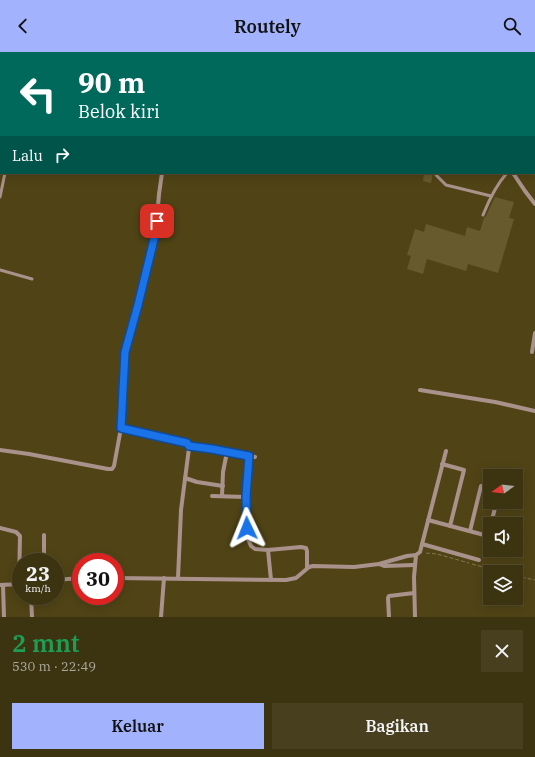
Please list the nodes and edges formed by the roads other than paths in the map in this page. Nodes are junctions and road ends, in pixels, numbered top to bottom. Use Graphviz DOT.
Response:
graph roads {
  1 [pos="5,174"];
  2 [pos="162,174"];
  3 [pos="505,174"];
  4 [pos="514,174"];
  5 [pos="436,175"];
  6 [pos="491,196"];
  7 [pos="0,197"];
  8 [pos="535,204"];
  9 [pos="483,215"];
  10 [pos="0,270"];
  11 [pos="32,279"];
  12 [pos="535,333"];
  13 [pos="532,352"];
  14 [pos="420,390"];
  15 [pos="535,411"];
  16 [pos="121,428"];
  17 [pos="189,446"];
  18 [pos="0,450"];
  19 [pos="446,451"];
  20 [pos="227,452"];
  21 [pos="249,456"];
  22 [pos="254,457"];
  23 [pos="442,464"];
  24 [pos="185,478"];
  25 [pos="223,486"];
  26 [pos="481,486"];
  27 [pos="212,496"];
  28 [pos="222,496"];
  29 [pos="246,497"];
  30 [pos="428,520"];
  31 [pos="450,526"];
  32 [pos="0,528"];
  33 [pos="470,531"];
  34 [pos="483,535"];
  35 [pos="44,536"];
  36 [pos="422,544"];
  37 [pos="268,550"];
  38 [pos="20,553"];
  39 [pos="44,553"];
  40 [pos="416,555"];
  41 [pos="479,560"];
  42 [pos="379,564"];
  43 [pos="414,565"];
  44 [pos="307,568"];
  45 [pos="124,578"];
  46 [pos="164,578"];
  47 [pos="178,578"];
  48 [pos="271,580"];
  49 [pos="12,584"];
  50 [pos="1,585"];
  51 [pos="414,593"];
  52 [pos="31,605"];
  53 [pos="4,617"];
  54 [pos="32,617"];
  55 [pos="161,617"];
  56 [pos="389,617"];
  57 [pos="415,617"];
  1 -- 7 [label="lane"];
  2 -- 16 [label="street"];
  3 -- 6 [label="lane"];
  4 -- 8 [label="street"];
  5 -- 6 [label="lane"];
  6 -- 9 [label="lane"];
  10 -- 11 [label="lane"];
  12 -- 13 [label="street"];
  14 -- 15 [label="street"];
  16 -- 17 [label="street"];
  16 -- 18 [label="street"];
  17 -- 20 [label="street"];
  17 -- 24 [label="street"];
  19 -- 23 [label="street"];
  20 -- 21 [label="street"];
  20 -- 25 [label="street"];
  21 -- 22 [label="street"];
  21 -- 29 [label="street"];
  23 -- 30 [label="street"];
  23 -- 31 [label="street"];
  24 -- 25 [label="street"];
  24 -- 47 [label="street"];
  25 -- 28 [label="street"];
  26 -- 33 [label="street"];
  27 -- 28 [label="street"];
  28 -- 29 [label="street"];
  29 -- 37 [label="street"];
  30 -- 31 [label="street"];
  30 -- 36 [label="street"];
  31 -- 33 [label="street"];
  32 -- 38 [label="street"];
  33 -- 34 [label="street"];
  35 -- 39 [label="street"];
  36 -- 40 [label="street"];
  36 -- 41 [label="street"];
  37 -- 44 [label="street"];
  37 -- 48 [label="street"];
  40 -- 42 [label="street"];
  40 -- 43 [label="street"];
  42 -- 43 [label="street"];
  42 -- 44 [label="street"];
  43 -- 51 [label="street"];
  44 -- 48 [label="street"];
  45 -- 46 [label="street"];
  46 -- 47 [label="street"];
  46 -- 55 [label="street"];
  47 -- 48 [label="street"];
  49 -- 50 [label="street"];
  50 -- 53 [label="street"];
  51 -- 56 [label="street"];
  51 -- 57 [label="street"];
  52 -- 54 [label="street"];
}
